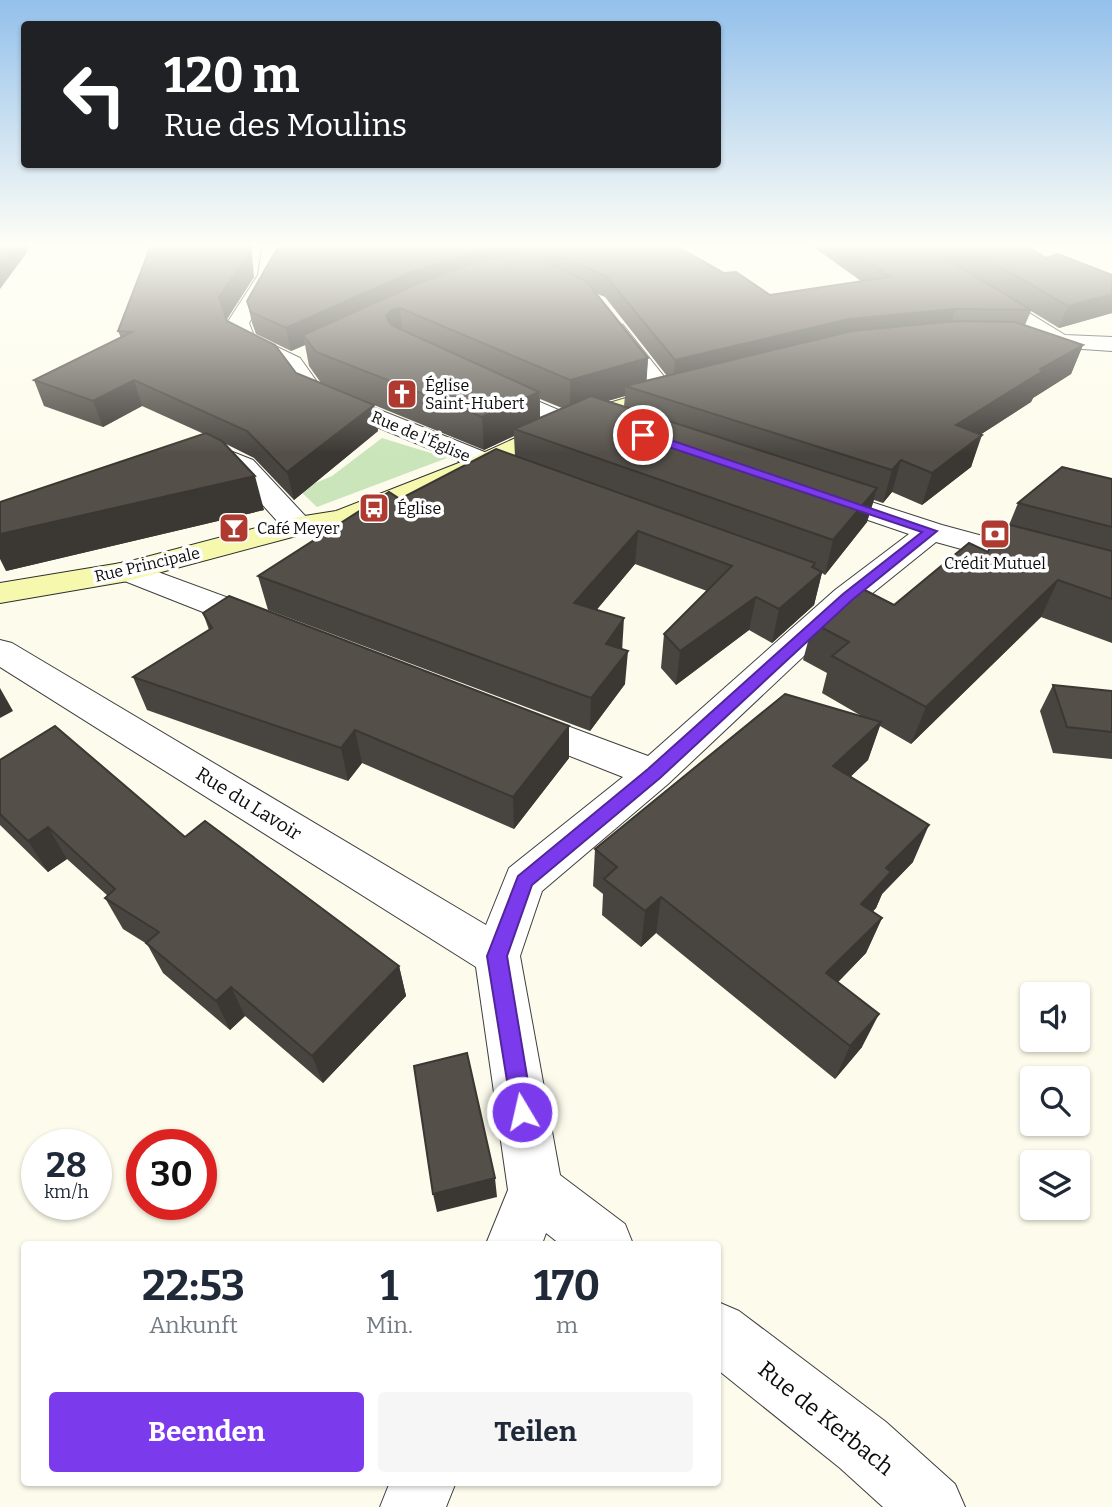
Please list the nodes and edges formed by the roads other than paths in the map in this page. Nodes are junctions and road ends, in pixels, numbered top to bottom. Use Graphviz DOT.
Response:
graph roads {
  1 [pos="244,313"];
  2 [pos="1013,313"];
  3 [pos="603,314"];
  4 [pos="1018,342"];
  5 [pos="1060,342"];
  6 [pos="1112,344"];
  7 [pos="316,351"];
  8 [pos="291,363"];
  9 [pos="467,377"];
  10 [pos="704,384"];
  11 [pos="665,394"];
  12 [pos="580,421"];
  13 [pos="630,430"];
  14 [pos="220,455"];
  15 [pos="484,463"];
  16 [pos="549,487"];
  17 [pos="800,487"];
  18 [pos="298,526"];
  19 [pos="931,531"];
  20 [pos="128,572"];
  21 [pos="1112,581"];
  22 [pos="0,593"];
  23 [pos="295,636"];
  24 [pos="0,651"];
  25 [pos="487,710"];
  26 [pos="654,774"];
  27 [pos="497,956"];
  28 [pos="535,1190"];
  29 [pos="515,1241"];
  30 [pos="601,1241"];
  31 [pos="721,1334"];
  32 [pos="421,1486"];
  33 [pos="413,1507"];
  34 [pos="932,1507"];
  1 -- 8 [label="street"];
  2 -- 5 [label="street"];
  3 -- 11 [label="street"];
  4 -- 5 [label="street"];
  5 -- 6 [label="street"];
  7 -- 8 [label="street"];
  8 -- 15 [label="street, Rue de l'Église"];
  9 -- 12 [label="street"];
  10 -- 11 [label="street, Rue Principale"];
  11 -- 12 [label="street, Rue Principale"];
  12 -- 13 [label="street"];
  12 -- 15 [label="street, Rue Principale"];
  14 -- 18 [label="street"];
  15 -- 16 [label="street, Rue de l'Église"];
  15 -- 18 [label="street, Rue Principale"];
  17 -- 19 [label="street"];
  18 -- 20 [label="street, Rue Principale"];
  19 -- 21 [label="street"];
  19 -- 26 [label="street"];
  20 -- 22 [label="street, Rue Principale"];
  20 -- 23 [label="street"];
  24 -- 27 [label="street, Rue du Lavoir"];
  25 -- 26 [label="street"];
  26 -- 27 [label="street"];
  27 -- 28 [label="street"];
  28 -- 29 [label="street"];
  28 -- 30 [label="street"];
  31 -- 34 [label="street, Rue de Kerbach"];
  32 -- 33 [label="street"];
}
